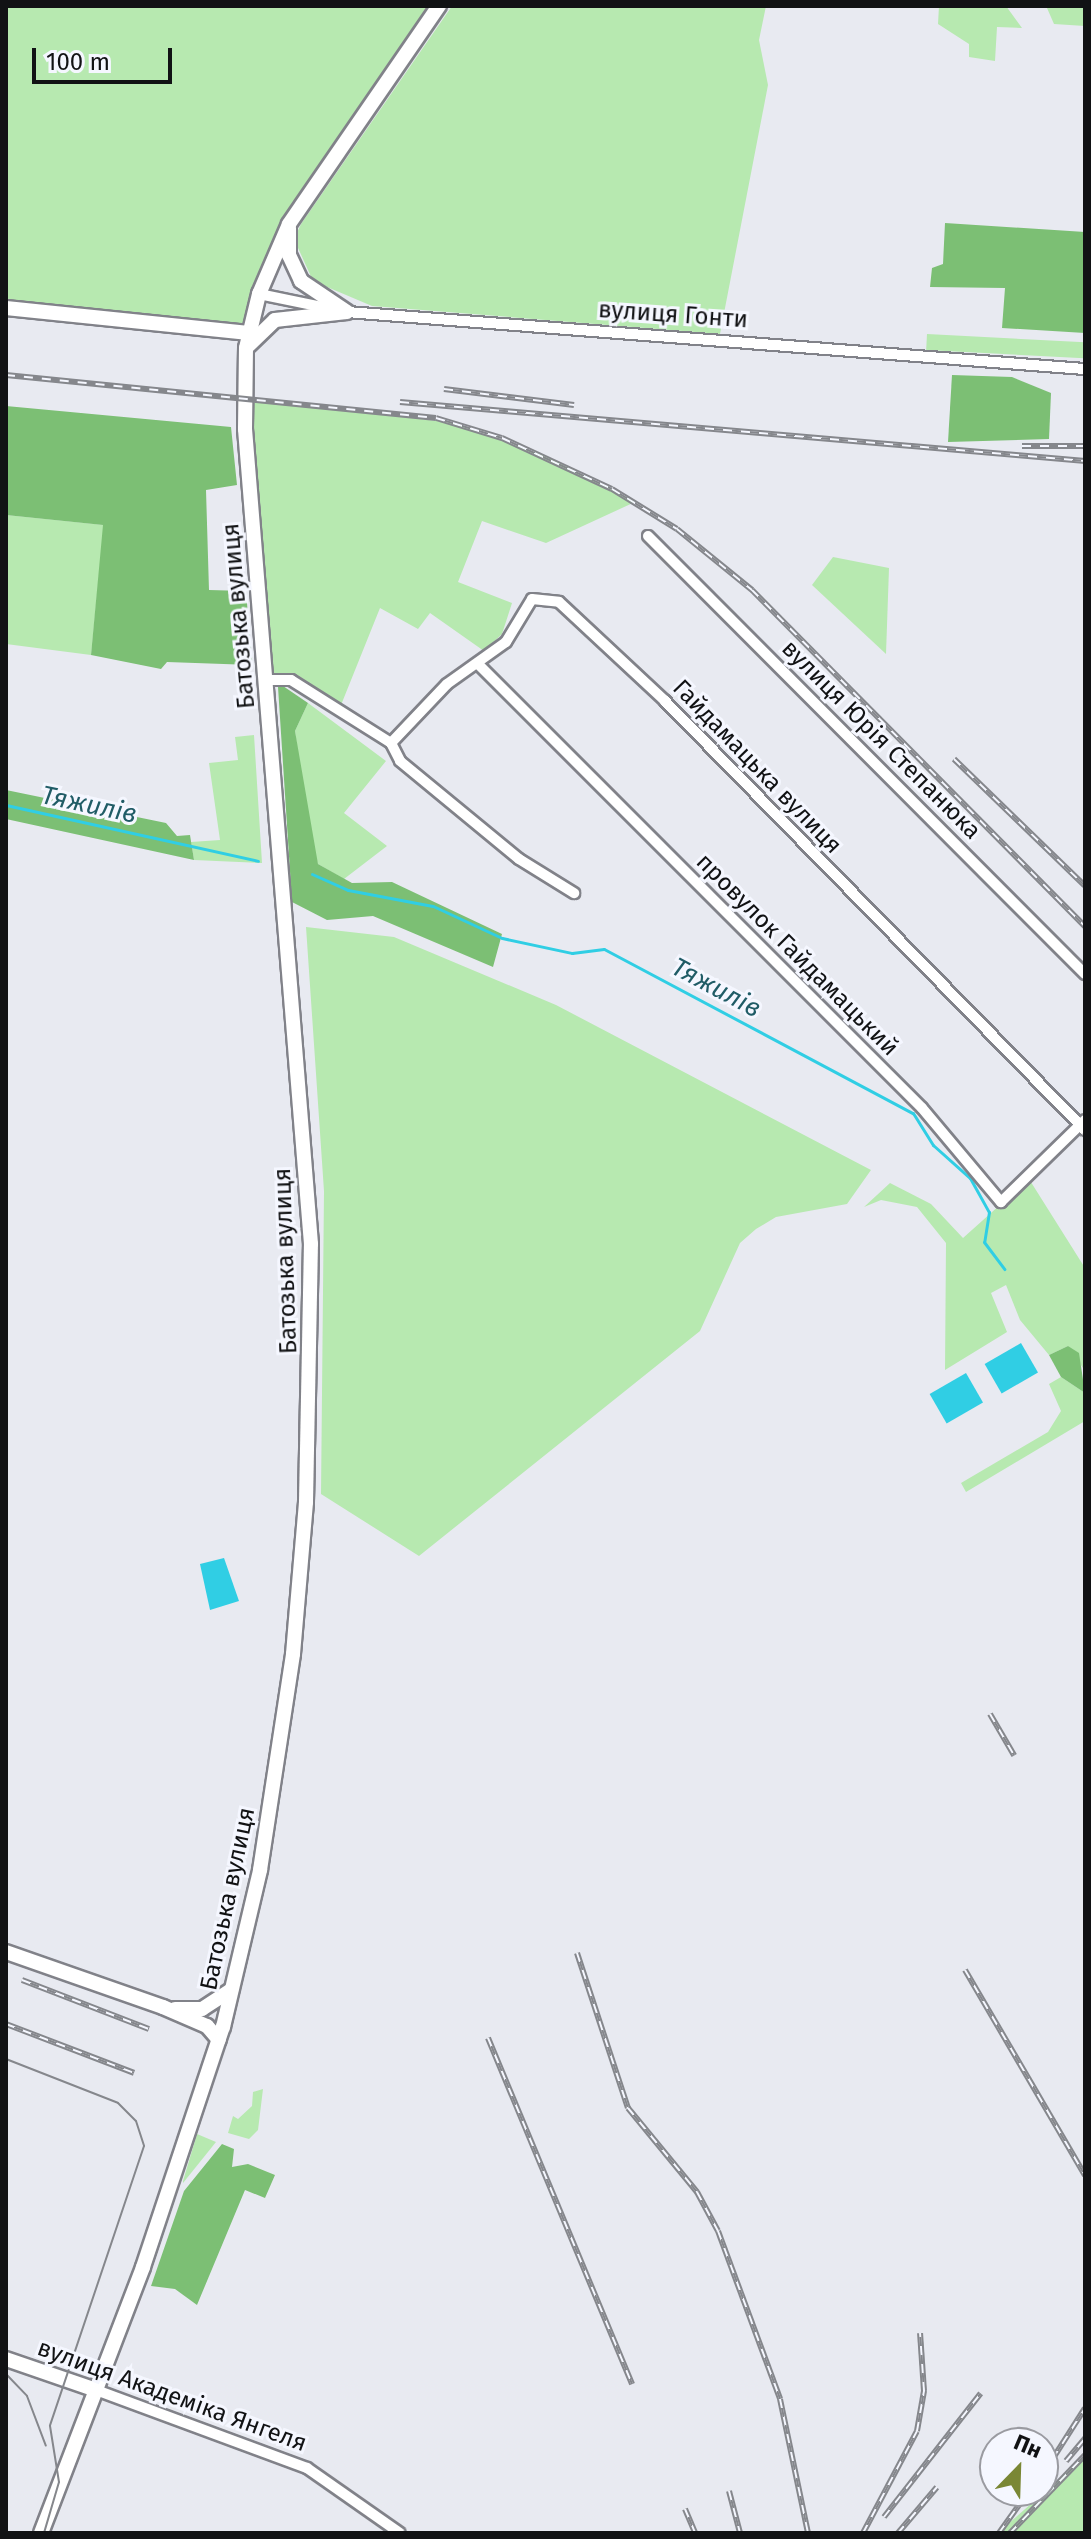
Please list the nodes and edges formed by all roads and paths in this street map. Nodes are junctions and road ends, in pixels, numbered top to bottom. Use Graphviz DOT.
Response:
graph roads {
  1 [pos="439,6"];
  2 [pos="289,224"];
  3 [pos="259,294"];
  4 [pos="6,308"];
  5 [pos="347,312"];
  6 [pos="248,340"];
  7 [pos="1085,369"];
  8 [pos="648,536"];
  9 [pos="479,665"];
  10 [pos="267,680"];
  11 [pos="391,743"];
  12 [pos="574,893"];
  13 [pos="1085,974"];
  14 [pos="1083,1125"];
  15 [pos="6,1952"];
  16 [pos="232,1989"];
  17 [pos="163,2007"];
  18 [pos="219,2040"];
  19 [pos="6,2359"];
  20 [pos="96,2390"];
  21 [pos="41,2533"];
  22 [pos="400,2533"];
  1 -- 2 [label="street, Батозька вулиця"];
  2 -- 3 [label="street, Батозька вулиця"];
  2 -- 5 [label="street"];
  3 -- 5 [label="street, вулиця Гонти"];
  3 -- 6 [label="street, Батозька вулиця"];
  4 -- 6 [label="street"];
  5 -- 6 [label="street"];
  5 -- 7 [label="street, вулиця Гонти"];
  6 -- 10 [label="street, Батозька вулиця"];
  8 -- 13 [label="street, вулиця Юрія Степанюка"];
  9 -- 11 [label="street, Гайдамацька вулиця"];
  9 -- 14 [label="street, Гайдамацька вулиця"];
  9 -- 14 [label="street, провулок Гайдамацький"];
  10 -- 11 [label="street"];
  10 -- 16 [label="street, Батозька вулиця"];
  11 -- 12 [label="street"];
  15 -- 17 [label="street"];
  16 -- 17 [label="street"];
  16 -- 18 [label="street, Батозька вулиця"];
  17 -- 18 [label="street"];
  18 -- 20 [label="street, Батозька вулиця"];
  19 -- 20 [label="street, вулиця Академіка Янгеля"];
  20 -- 21 [label="street, Батозька вулиця"];
  20 -- 22 [label="street, вулиця Академіка Янгеля"];
}
